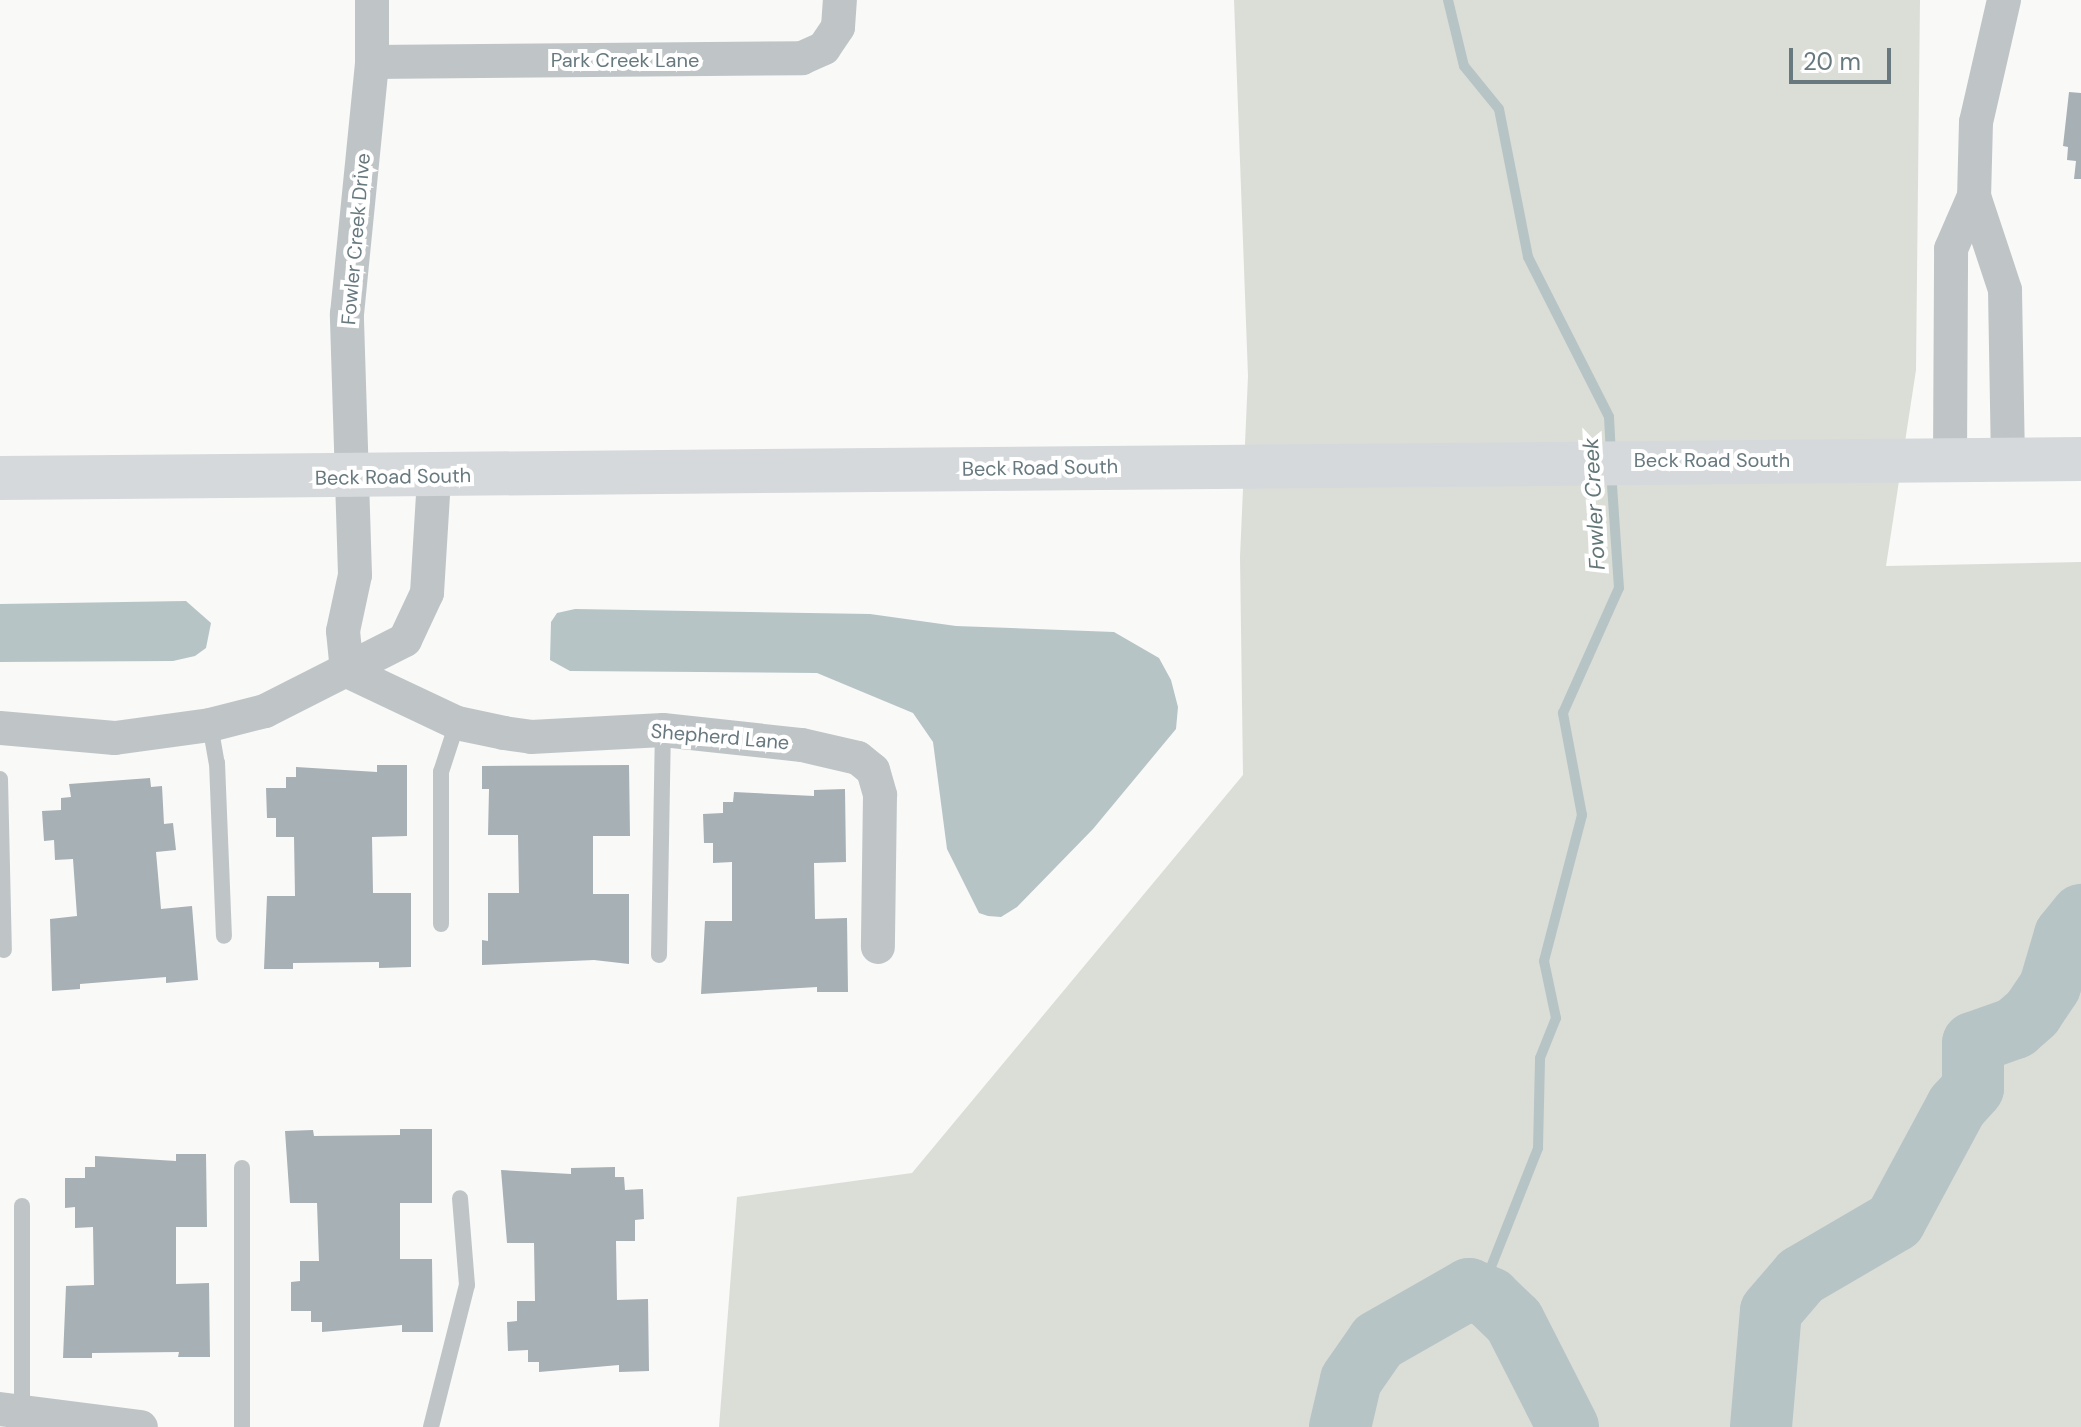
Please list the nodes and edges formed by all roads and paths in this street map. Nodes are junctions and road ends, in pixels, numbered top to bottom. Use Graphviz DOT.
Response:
graph roads {
  1 [pos="372,0"];
  2 [pos="840,0"];
  3 [pos="2004,0"];
  4 [pos="372,62"];
  5 [pos="1974,196"];
  6 [pos="1950,459"];
  7 [pos="2008,459"];
  8 [pos="2081,459"];
  9 [pos="434,477"];
  10 [pos="0,478"];
  11 [pos="352,478"];
  12 [pos="347,671"];
  13 [pos="457,723"];
  14 [pos="210,725"];
  15 [pos="0,728"];
  16 [pos="663,730"];
  17 [pos="0,779"];
  18 [pos="441,924"];
  19 [pos="224,936"];
  20 [pos="878,947"];
  21 [pos="4,950"];
  22 [pos="659,955"];
  23 [pos="242,1168"];
  24 [pos="460,1198"];
  25 [pos="22,1206"];
  26 [pos="11,1410"];
  27 [pos="141,1427"];
  28 [pos="242,1427"];
  29 [pos="431,1427"];
  1 -- 4 [label="street, Fowler Creek Drive"];
  2 -- 4 [label="street, Park Creek Lane"];
  3 -- 5 [label="street"];
  4 -- 11 [label="street, Fowler Creek Drive"];
  5 -- 6 [label="street"];
  5 -- 7 [label="street"];
  6 -- 7 [label="main road, Beck Road South"];
  6 -- 9 [label="main road, Beck Road South"];
  7 -- 8 [label="main road, Beck Road South"];
  9 -- 11 [label="main road, Beck Road South"];
  9 -- 12 [label="street"];
  10 -- 11 [label="main road, Beck Road South"];
  11 -- 12 [label="street"];
  12 -- 13 [label="street, Shepherd Lane"];
  12 -- 14 [label="street"];
  13 -- 16 [label="street, Shepherd Lane"];
  13 -- 18 [label="lane"];
  14 -- 15 [label="street"];
  14 -- 19 [label="lane"];
  16 -- 20 [label="street, Shepherd Lane"];
  16 -- 22 [label="lane"];
  17 -- 21 [label="lane"];
  23 -- 28 [label="lane"];
  24 -- 29 [label="lane"];
  25 -- 26 [label="lane"];
  26 -- 27 [label="street"];
}
